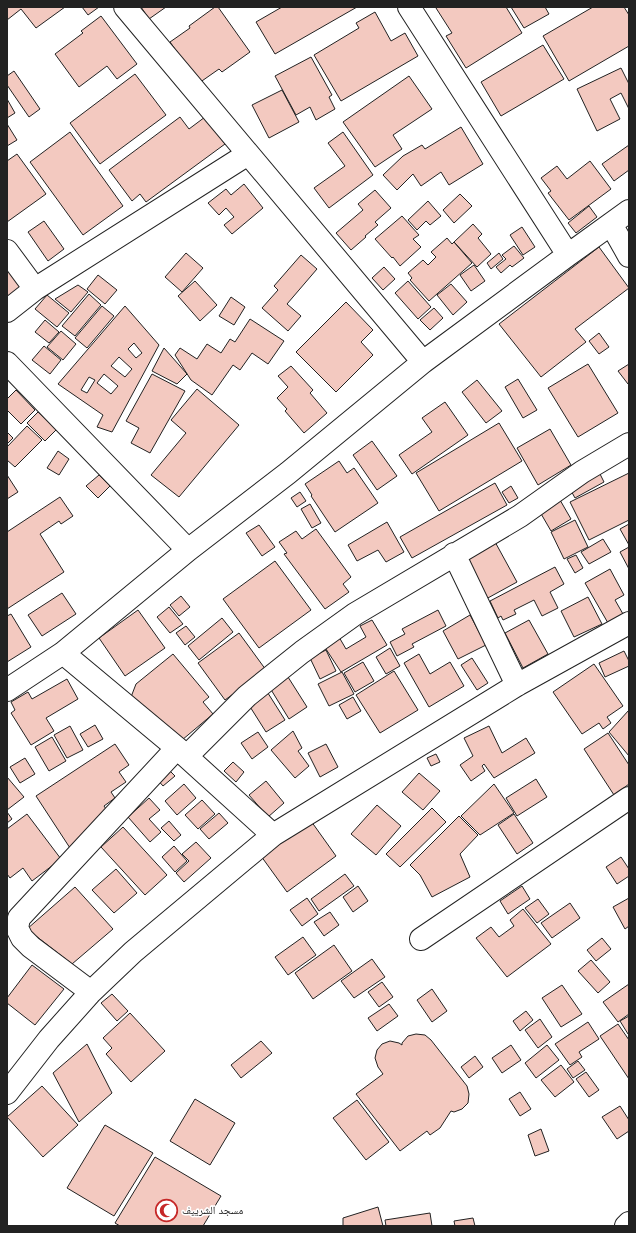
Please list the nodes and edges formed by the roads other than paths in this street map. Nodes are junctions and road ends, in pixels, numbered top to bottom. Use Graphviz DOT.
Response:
graph roads {
  1 [pos="125,7"];
  2 [pos="409,7"];
  3 [pos="248,154"];
  4 [pos="629,211"];
  5 [pos="611,224"];
  6 [pos="7,251"];
  7 [pos="568,255"];
  8 [pos="629,256"];
  9 [pos="36,289"];
  10 [pos="7,311"];
  11 [pos="423,362"];
  12 [pos="7,363"];
  13 [pos="629,444"];
  14 [pos="188,550"];
  15 [pos="454,554"];
  16 [pos="629,623"];
  17 [pos="63,653"];
  18 [pos="517,685"];
  19 [pos="7,690"];
  20 [pos="182,752"];
  21 [pos="629,798"];
  22 [pos="273,835"];
  23 [pos="421,939"];
  24 [pos="91,992"];
  25 [pos="7,1093"];
  26 [pos="629,1223"];
  27 [pos="626,1226"];
  1 -- 3 [label="street"];
  2 -- 7 [label="street"];
  3 -- 9 [label="street"];
  3 -- 11 [label="street"];
  4 -- 5 [label="street"];
  5 -- 7 [label="street"];
  5 -- 8 [label="street"];
  6 -- 9 [label="street"];
  7 -- 11 [label="street"];
  9 -- 10 [label="street"];
  11 -- 14 [label="street"];
  12 -- 14 [label="street"];
  13 -- 15 [label="street"];
  14 -- 17 [label="street"];
  15 -- 18 [label="street"];
  15 -- 20 [label="street"];
  16 -- 18 [label="street"];
  17 -- 19 [label="street"];
  17 -- 20 [label="street"];
  18 -- 22 [label="street"];
  20 -- 22 [label="street"];
  20 -- 24 [label="street"];
  21 -- 23 [label="street"];
  22 -- 24 [label="street"];
  24 -- 25 [label="street"];
  26 -- 27 [label="street"];
}
